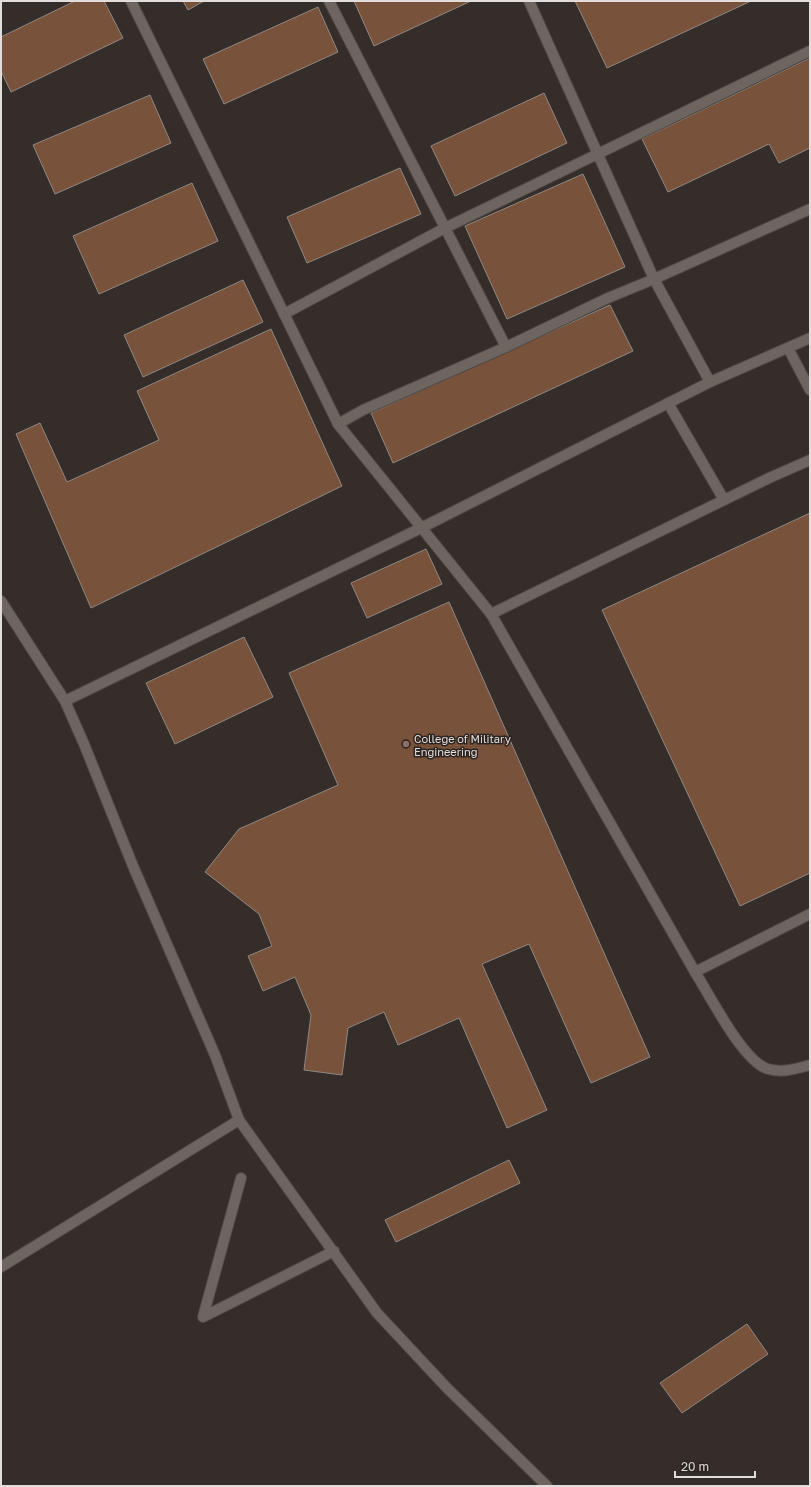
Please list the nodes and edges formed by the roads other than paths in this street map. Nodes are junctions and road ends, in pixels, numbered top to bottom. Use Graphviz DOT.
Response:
graph roads {
  1 [pos="131,1"];
  2 [pos="329,1"];
  3 [pos="529,1"];
  4 [pos="810,51"];
  5 [pos="598,153"];
  6 [pos="810,208"];
  7 [pos="445,228"];
  8 [pos="654,279"];
  9 [pos="284,314"];
  10 [pos="810,338"];
  11 [pos="506,347"];
  12 [pos="788,348"];
  13 [pos="710,382"];
  14 [pos="810,390"];
  15 [pos="668,403"];
  16 [pos="338,424"];
  17 [pos="810,460"];
  18 [pos="724,500"];
  19 [pos="421,528"];
  20 [pos="1,601"];
  21 [pos="490,614"];
  22 [pos="65,701"];
  23 [pos="810,914"];
  24 [pos="695,972"];
  25 [pos="810,1065"];
  26 [pos="239,1120"];
  27 [pos="241,1178"];
  28 [pos="334,1251"];
  29 [pos="1,1267"];
  30 [pos="547,1486"];
  1 -- 9 [label="lane"];
  2 -- 7 [label="lane"];
  3 -- 5 [label="lane"];
  4 -- 5 [label="lane"];
  5 -- 7 [label="lane"];
  5 -- 8 [label="lane"];
  6 -- 8 [label="lane"];
  7 -- 9 [label="lane"];
  7 -- 11 [label="lane"];
  8 -- 11 [label="lane"];
  8 -- 13 [label="lane"];
  9 -- 16 [label="lane"];
  10 -- 12 [label="lane"];
  11 -- 16 [label="lane"];
  12 -- 13 [label="lane"];
  12 -- 14 [label="lane"];
  13 -- 15 [label="lane"];
  15 -- 18 [label="lane"];
  15 -- 19 [label="lane"];
  16 -- 19 [label="lane"];
  17 -- 18 [label="lane"];
  18 -- 21 [label="lane"];
  19 -- 21 [label="lane"];
  19 -- 22 [label="lane"];
  20 -- 22 [label="lane"];
  21 -- 24 [label="lane"];
  22 -- 26 [label="lane"];
  23 -- 24 [label="lane"];
  24 -- 25 [label="lane"];
  26 -- 28 [label="lane"];
  26 -- 29 [label="lane"];
  27 -- 28 [label="lane"];
  28 -- 30 [label="lane"];
}
